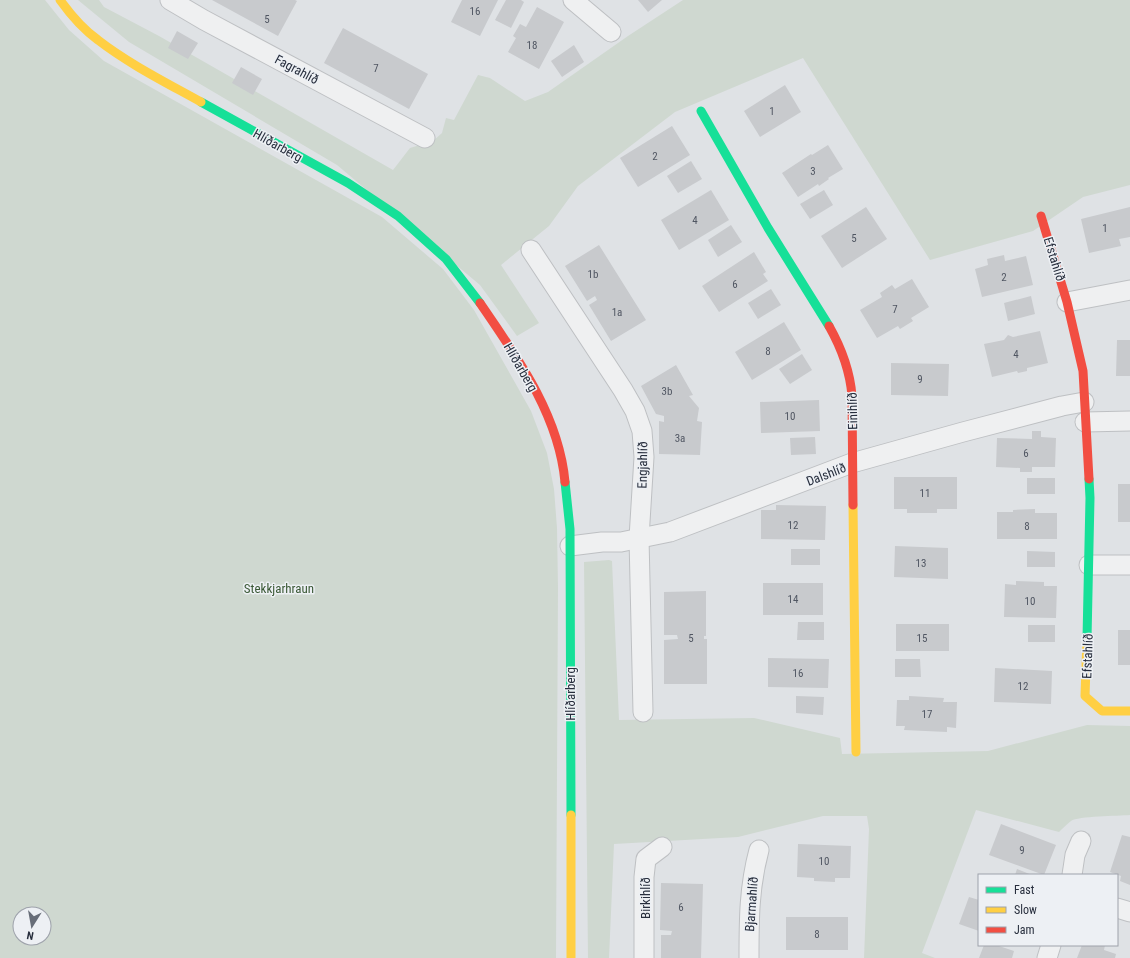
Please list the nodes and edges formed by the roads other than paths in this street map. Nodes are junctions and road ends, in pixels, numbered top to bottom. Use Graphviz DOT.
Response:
graph roads {
  1 [pos="60,0"];
  2 [pos="170,0"];
  3 [pos="573,0"];
  4 [pos="611,32"];
  5 [pos="701,111"];
  6 [pos="425,138"];
  7 [pos="1041,216"];
  8 [pos="532,250"];
  9 [pos="1130,290"];
  10 [pos="1068,302"];
  11 [pos="1084,402"];
  12 [pos="1130,421"];
  13 [pos="1086,422"];
  14 [pos="852,463"];
  15 [pos="639,538"];
  16 [pos="570,546"];
  17 [pos="1089,565"];
  18 [pos="1130,565"];
  19 [pos="1130,711"];
  20 [pos="643,712"];
  21 [pos="856,752"];
  22 [pos="1081,841"];
  23 [pos="662,847"];
  24 [pos="759,850"];
  25 [pos="1072,874"];
  26 [pos="1118,908"];
  27 [pos="1130,912"];
  28 [pos="1051,946"];
  29 [pos="571,958"];
  30 [pos="644,958"];
  31 [pos="749,958"];
  32 [pos="1047,958"];
  1 -- 16 [label="street, Hlíðarberg"];
  2 -- 6 [label="street, Fagrahlíð"];
  3 -- 4 [label="street"];
  5 -- 14 [label="street, Einihlíð"];
  7 -- 10 [label="street, Efstahlíð"];
  8 -- 15 [label="street, Engjahlíð"];
  9 -- 10 [label="street"];
  10 -- 11 [label="street, Efstahlíð"];
  11 -- 13 [label="street, Efstahlíð"];
  11 -- 14 [label="street, Dalshlíð"];
  12 -- 13 [label="street"];
  13 -- 17 [label="street, Efstahlíð"];
  14 -- 15 [label="street, Dalshlíð"];
  14 -- 21 [label="street, Einihlíð"];
  15 -- 16 [label="street, Dalshlíð"];
  15 -- 20 [label="street, Engjahlíð"];
  16 -- 29 [label="street, Hlíðarberg"];
  17 -- 18 [label="street"];
  17 -- 19 [label="street, Efstahlíð"];
  22 -- 25 [label="street"];
  23 -- 30 [label="street, Birkihlíð"];
  24 -- 31 [label="street, Bjarmahlíð"];
  26 -- 27 [label="street"];
  28 -- 32 [label="street"];
}
